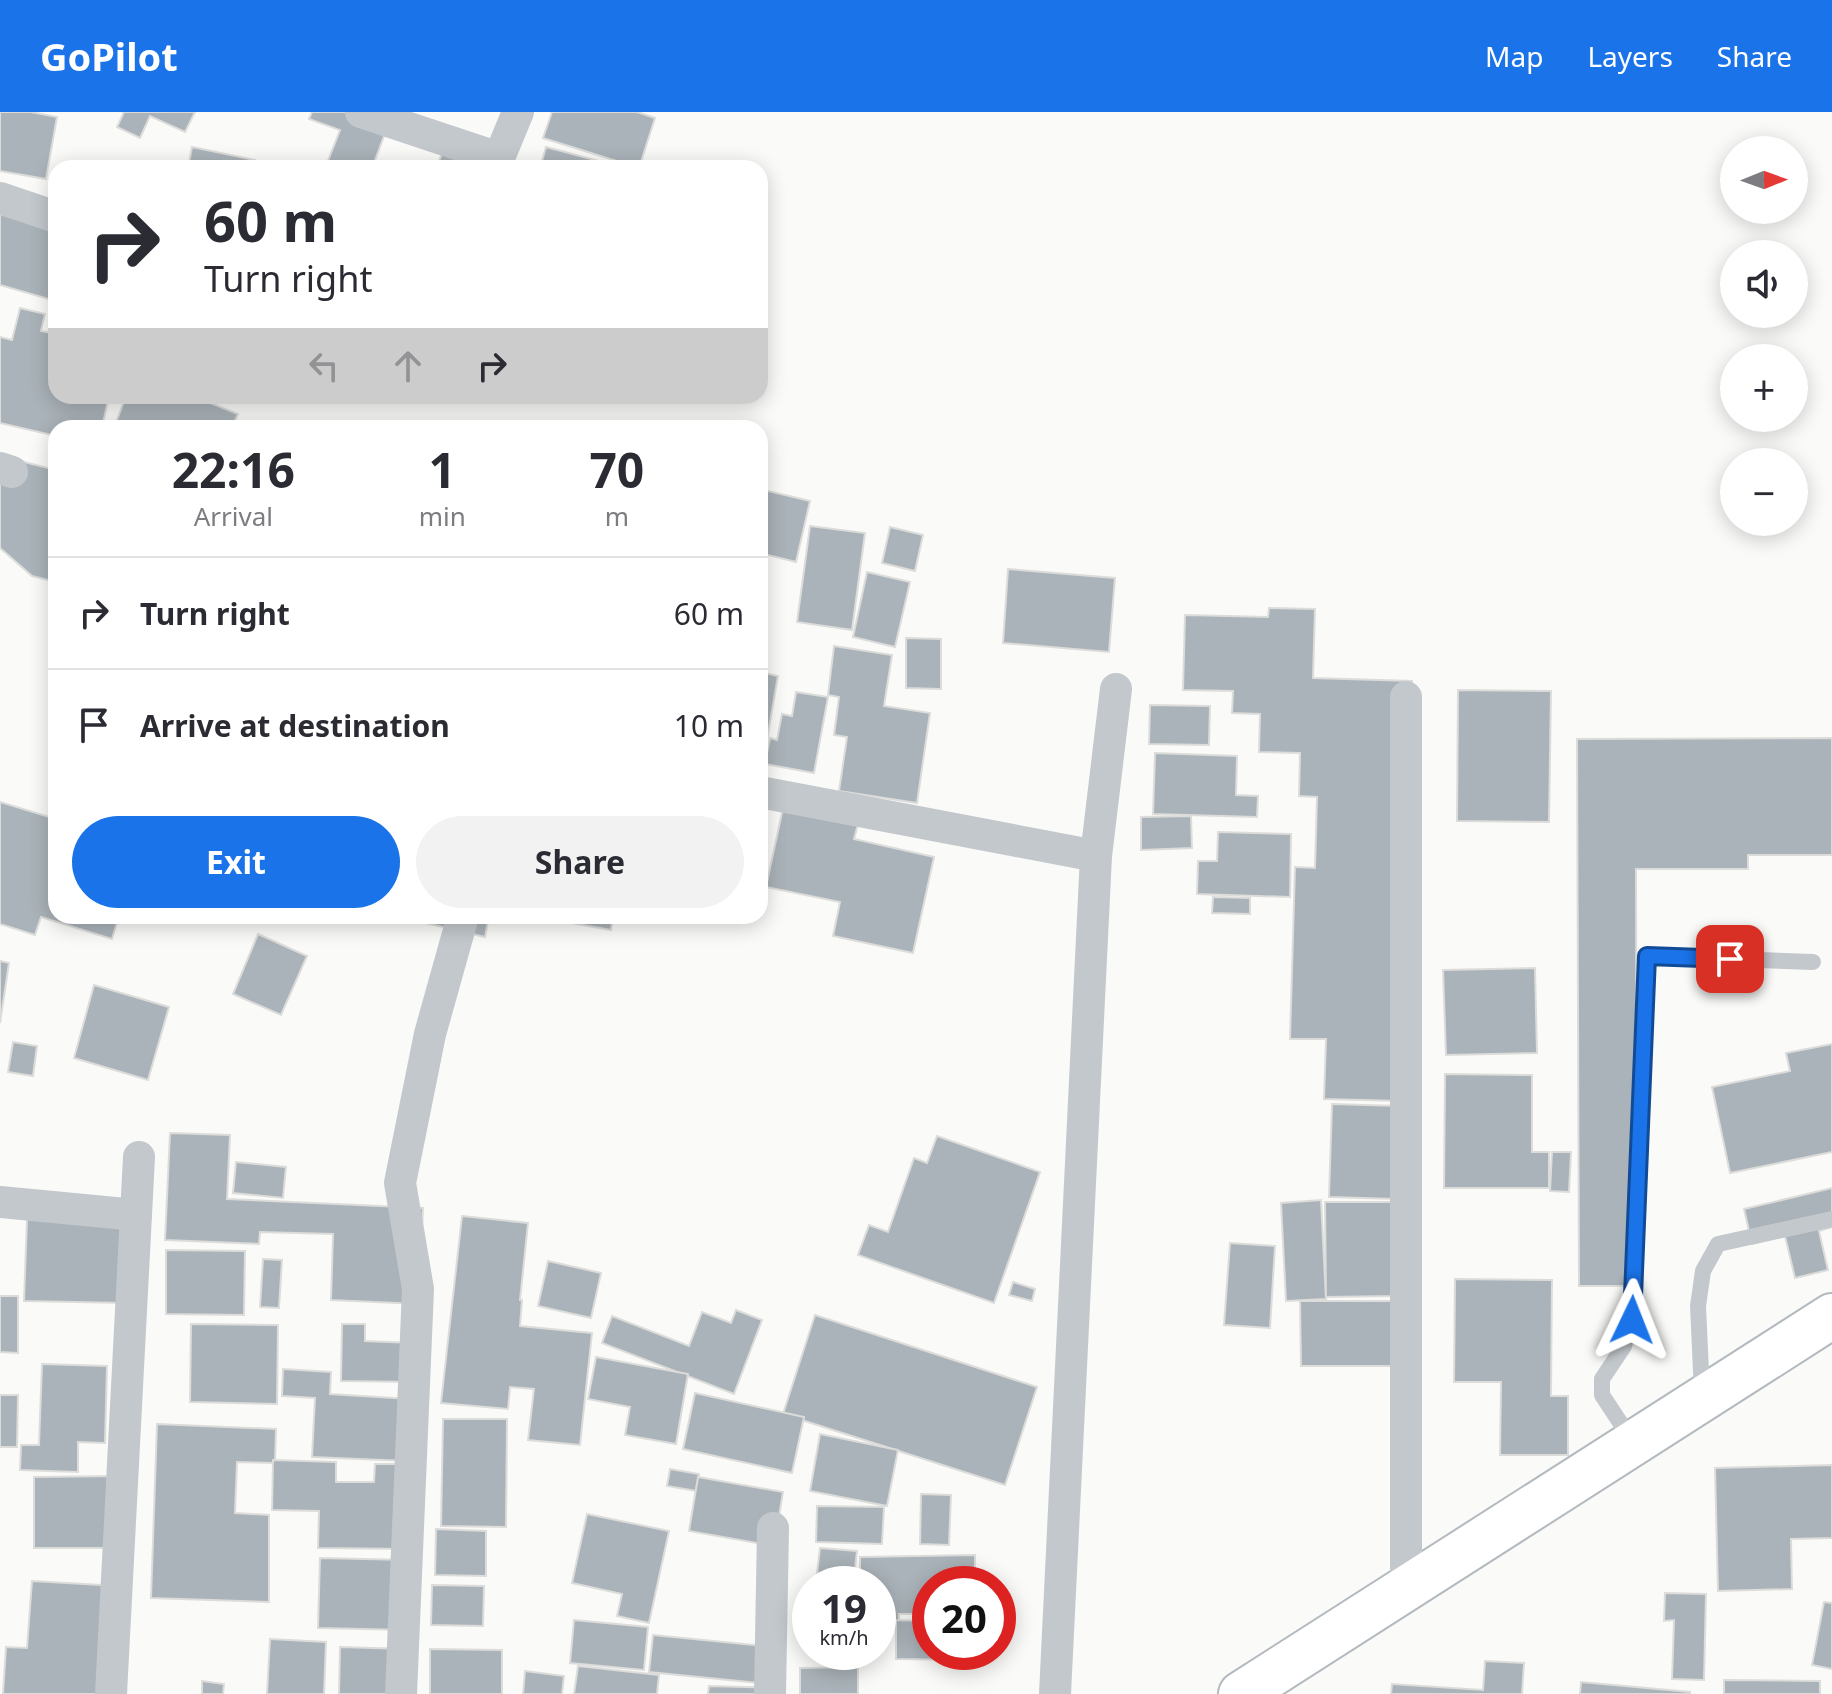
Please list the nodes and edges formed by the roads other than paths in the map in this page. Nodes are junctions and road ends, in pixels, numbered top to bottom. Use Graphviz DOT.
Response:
graph roads {
  1 [pos="361,112"];
  2 [pos="518,112"];
  3 [pos="459,158"];
  4 [pos="0,198"];
  5 [pos="48,214"];
  6 [pos="1116,689"];
  7 [pos="1406,697"];
  8 [pos="768,794"];
  9 [pos="1096,856"];
  10 [pos="461,924"];
  11 [pos="1813,962"];
  12 [pos="139,1157"];
  13 [pos="0,1202"];
  14 [pos="136,1215"];
  15 [pos="1832,1219"];
  16 [pos="1832,1316"];
  17 [pos="1702,1398"];
  18 [pos="1633,1442"];
  19 [pos="773,1528"];
  20 [pos="1406,1587"];
  21 [pos="111,1694"];
  22 [pos="401,1694"];
  23 [pos="770,1694"];
  24 [pos="1055,1694"];
  25 [pos="1241,1694"];
  1 -- 3 [label="street"];
  2 -- 3 [label="street"];
  4 -- 5 [label="street"];
  6 -- 9 [label="street"];
  7 -- 20 [label="street"];
  8 -- 9 [label="street"];
  9 -- 24 [label="street"];
  10 -- 22 [label="street"];
  11 -- 18 [label="lane"];
  12 -- 14 [label="street"];
  13 -- 14 [label="street"];
  14 -- 21 [label="street"];
  15 -- 17 [label="lane"];
  16 -- 17 [label="main road"];
  17 -- 18 [label="main road"];
  18 -- 20 [label="main road"];
  19 -- 23 [label="street"];
  20 -- 25 [label="main road"];
}
